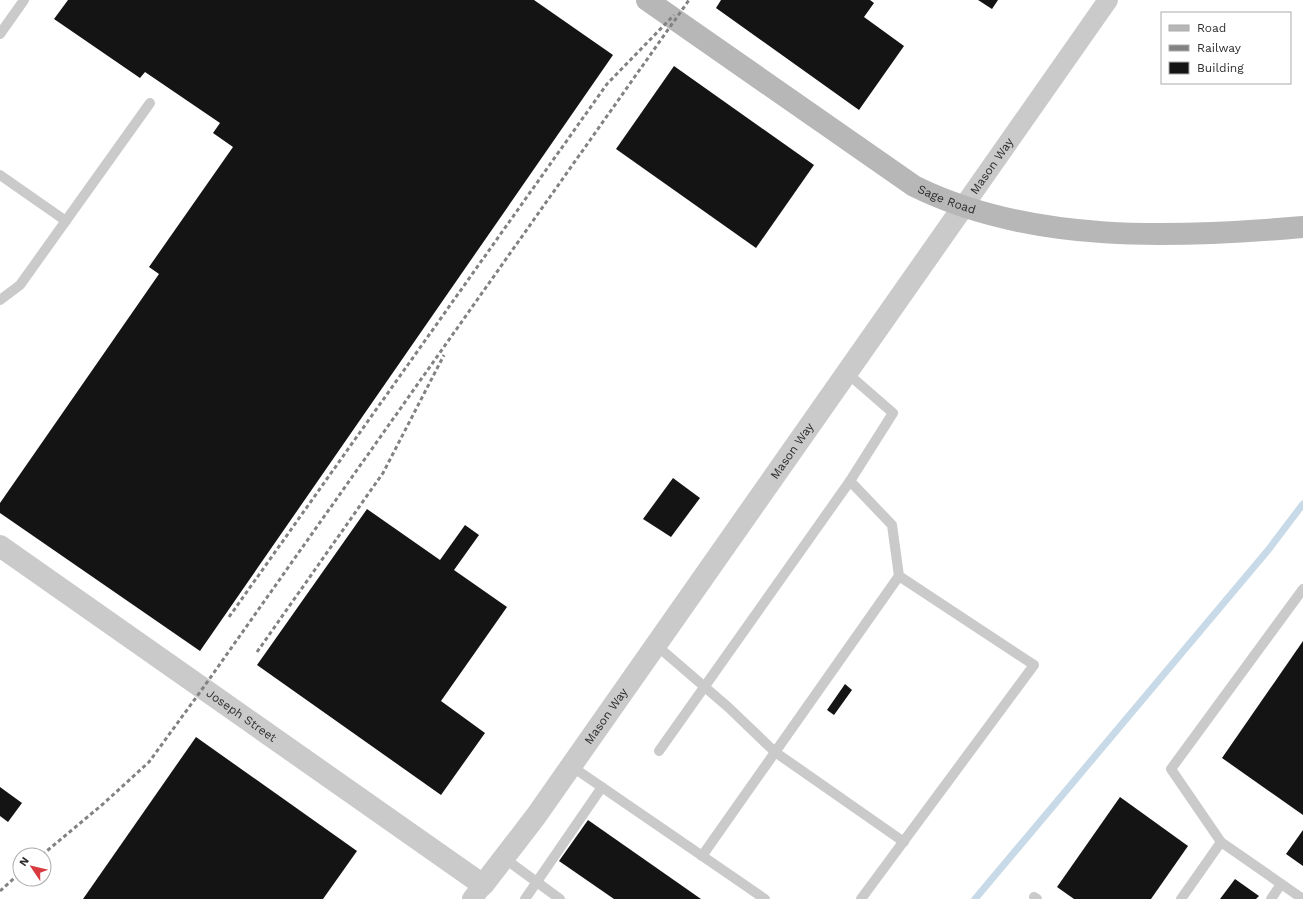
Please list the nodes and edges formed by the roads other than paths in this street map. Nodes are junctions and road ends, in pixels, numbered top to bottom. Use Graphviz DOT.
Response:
graph roads {
  1 [pos="24,0"];
  2 [pos="647,0"];
  3 [pos="1108,0"];
  4 [pos="0,34"];
  5 [pos="150,103"];
  6 [pos="0,175"];
  7 [pos="963,207"];
  8 [pos="66,221"];
  9 [pos="1303,227"];
  10 [pos="0,300"];
  11 [pos="847,373"];
  12 [pos="850,481"];
  13 [pos="0,546"];
  14 [pos="899,576"];
  15 [pos="1303,589"];
  16 [pos="656,645"];
  17 [pos="705,686"];
  18 [pos="659,751"];
  19 [pos="775,752"];
  20 [pos="571,766"];
  21 [pos="602,787"];
  22 [pos="904,842"];
  23 [pos="1221,842"];
  24 [pos="702,856"];
  25 [pos="504,858"];
  26 [pos="537,882"];
  27 [pos="1281,884"];
  28 [pos="478,892"];
  29 [pos="525,899"];
  30 [pos="560,899"];
  31 [pos="765,899"];
  32 [pos="861,899"];
  33 [pos="1181,899"];
  34 [pos="1271,899"];
  35 [pos="1303,899"];
  1 -- 4 [label="lane"];
  2 -- 7 [label="main road, Sage Road"];
  3 -- 7 [label="street, Mason Way"];
  5 -- 8 [label="lane"];
  6 -- 8 [label="lane"];
  7 -- 9 [label="main road, Sage Road"];
  7 -- 11 [label="street, Mason Way"];
  8 -- 10 [label="lane"];
  11 -- 12 [label="lane"];
  11 -- 16 [label="street, Mason Way"];
  12 -- 14 [label="lane"];
  12 -- 17 [label="lane"];
  13 -- 28 [label="street, Joseph Street"];
  14 -- 19 [label="lane"];
  14 -- 22 [label="lane"];
  15 -- 23 [label="lane"];
  16 -- 17 [label="lane"];
  16 -- 20 [label="street, Mason Way"];
  17 -- 18 [label="lane"];
  17 -- 19 [label="lane"];
  19 -- 22 [label="lane"];
  19 -- 24 [label="lane"];
  20 -- 21 [label="lane"];
  20 -- 25 [label="street, Mason Way"];
  21 -- 24 [label="lane"];
  21 -- 26 [label="lane"];
  22 -- 32 [label="lane"];
  23 -- 27 [label="lane"];
  23 -- 33 [label="lane"];
  24 -- 31 [label="lane"];
  25 -- 26 [label="lane"];
  25 -- 28 [label="street, Mason Way"];
  26 -- 29 [label="lane"];
  26 -- 30 [label="lane"];
  27 -- 34 [label="lane"];
  27 -- 35 [label="lane"];
}
